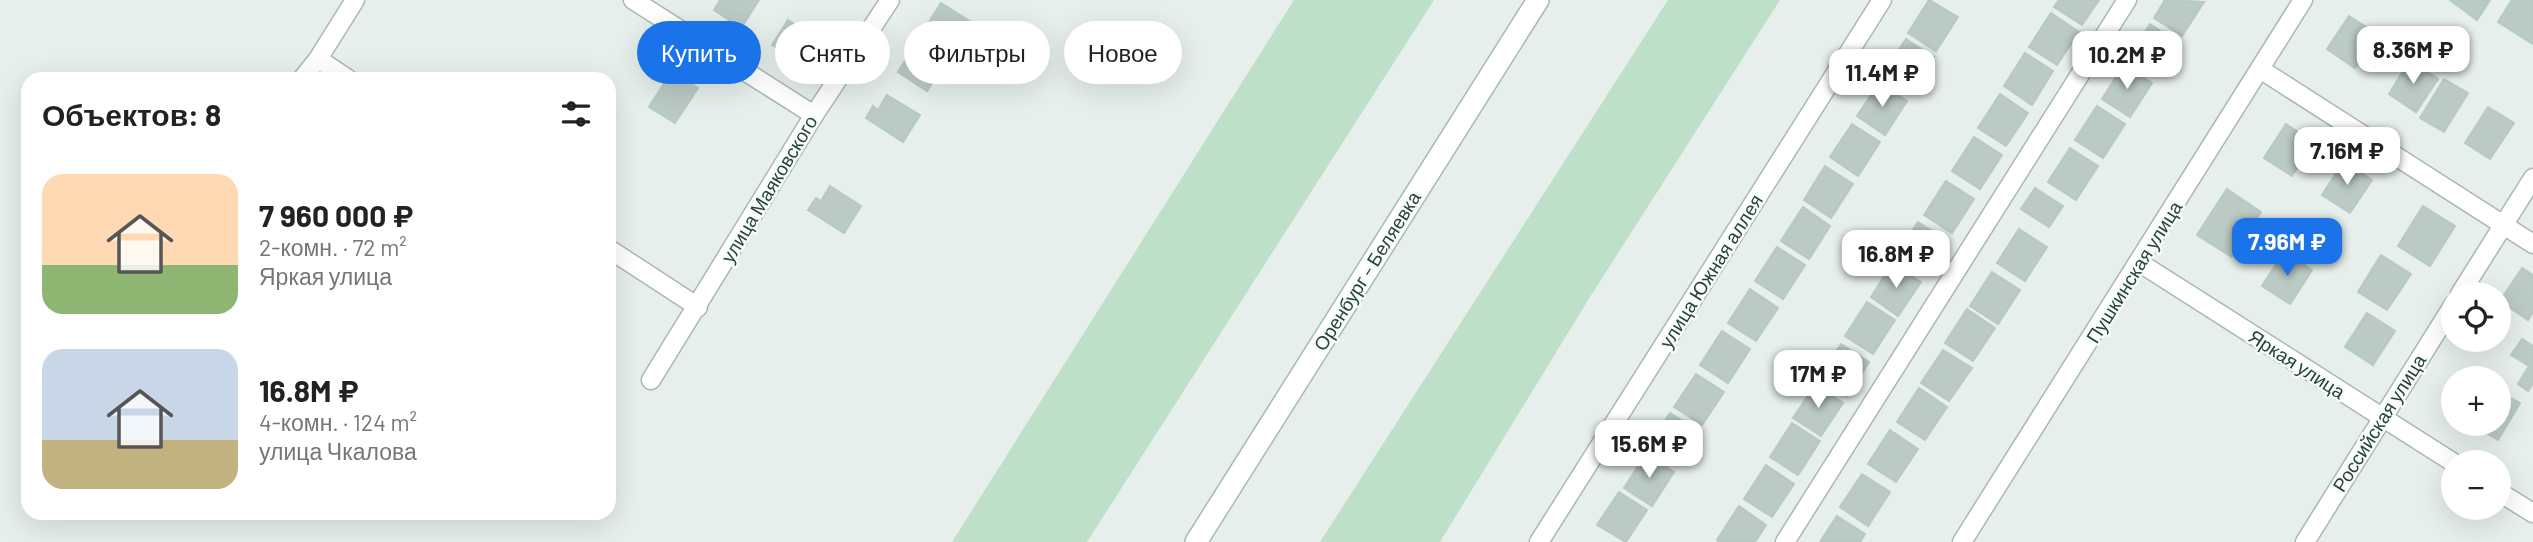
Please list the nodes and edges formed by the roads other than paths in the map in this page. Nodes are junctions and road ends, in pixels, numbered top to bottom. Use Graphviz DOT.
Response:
graph roads {
  1 [pos="355,0"];
  2 [pos="633,0"];
  3 [pos="890,0"];
  4 [pos="1538,0"];
  5 [pos="1882,0"];
  6 [pos="2127,0"];
  7 [pos="2303,0"];
  8 [pos="318,59"];
  9 [pos="2260,69"];
  10 [pos="308,72"];
  11 [pos="338,72"];
  12 [pos="814,115"];
  13 [pos="2533,178"];
  14 [pos="2504,225"];
  15 [pos="2533,244"];
  16 [pos="616,254"];
  17 [pos="2140,263"];
  18 [pos="2468,282"];
  19 [pos="698,307"];
  20 [pos="2441,324"];
  21 [pos="651,380"];
  22 [pos="2381,418"];
  23 [pos="2441,455"];
  24 [pos="2511,499"];
  25 [pos="2533,513"];
  26 [pos="1196,542"];
  27 [pos="1539,542"];
  28 [pos="1785,542"];
  29 [pos="1962,542"];
  30 [pos="2305,542"];
  1 -- 8 [label="street"];
  2 -- 12 [label="street"];
  3 -- 12 [label="street, улица Маяковского"];
  4 -- 26 [label="main road, Оренбург – Беляевка"];
  5 -- 27 [label="street, улица Южная аллея"];
  6 -- 28 [label="street"];
  7 -- 9 [label="street, Пушкинская улица"];
  8 -- 10 [label="street"];
  8 -- 11 [label="street"];
  9 -- 14 [label="street"];
  9 -- 17 [label="street, Пушкинская улица"];
  12 -- 19 [label="street, улица Маяковского"];
  13 -- 14 [label="street"];
  14 -- 15 [label="street"];
  14 -- 18 [label="street"];
  16 -- 19 [label="street"];
  17 -- 22 [label="street, Яркая улица"];
  17 -- 29 [label="street, Пушкинская улица"];
  19 -- 21 [label="street, улица Маяковского"];
  20 -- 22 [label="street, Российская улица"];
  22 -- 23 [label="street, Яркая улица"];
  22 -- 30 [label="street, Российская улица"];
  24 -- 25 [label="street"];
}
